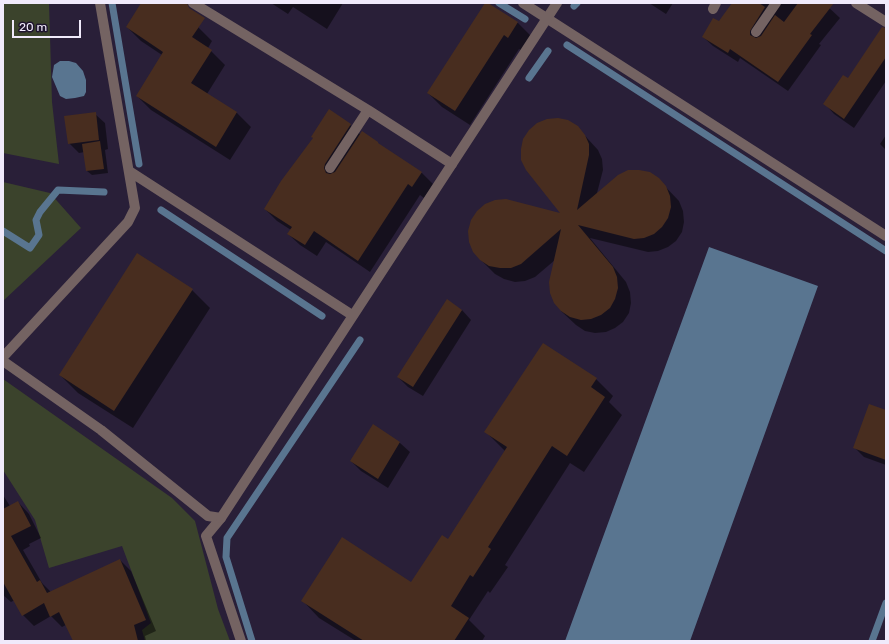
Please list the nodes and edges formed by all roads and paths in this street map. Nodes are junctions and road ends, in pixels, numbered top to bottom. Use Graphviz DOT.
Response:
graph roads {
  1 [pos="100,3"];
  2 [pos="193,3"];
  3 [pos="523,3"];
  4 [pos="557,3"];
  5 [pos="776,3"];
  6 [pos="856,3"];
  7 [pos="547,18"];
  8 [pos="886,22"];
  9 [pos="756,32"];
  10 [pos="368,110"];
  11 [pos="452,164"];
  12 [pos="330,168"];
  13 [pos="129,172"];
  14 [pos="886,236"];
  15 [pos="352,315"];
  16 [pos="3,357"];
  17 [pos="3,361"];
  18 [pos="221,518"];
  19 [pos="241,641"];
  1 -- 13 [label="street"];
  2 -- 10 [label="street"];
  3 -- 7 [label="street"];
  4 -- 7 [label="street"];
  5 -- 9 [label="street"];
  6 -- 8 [label="street"];
  7 -- 11 [label="street"];
  7 -- 14 [label="street"];
  10 -- 11 [label="street"];
  10 -- 12 [label="street"];
  11 -- 15 [label="street"];
  13 -- 15 [label="street"];
  13 -- 16 [label="street"];
  15 -- 18 [label="street"];
  17 -- 18 [label="street"];
  18 -- 19 [label="street"];
}
